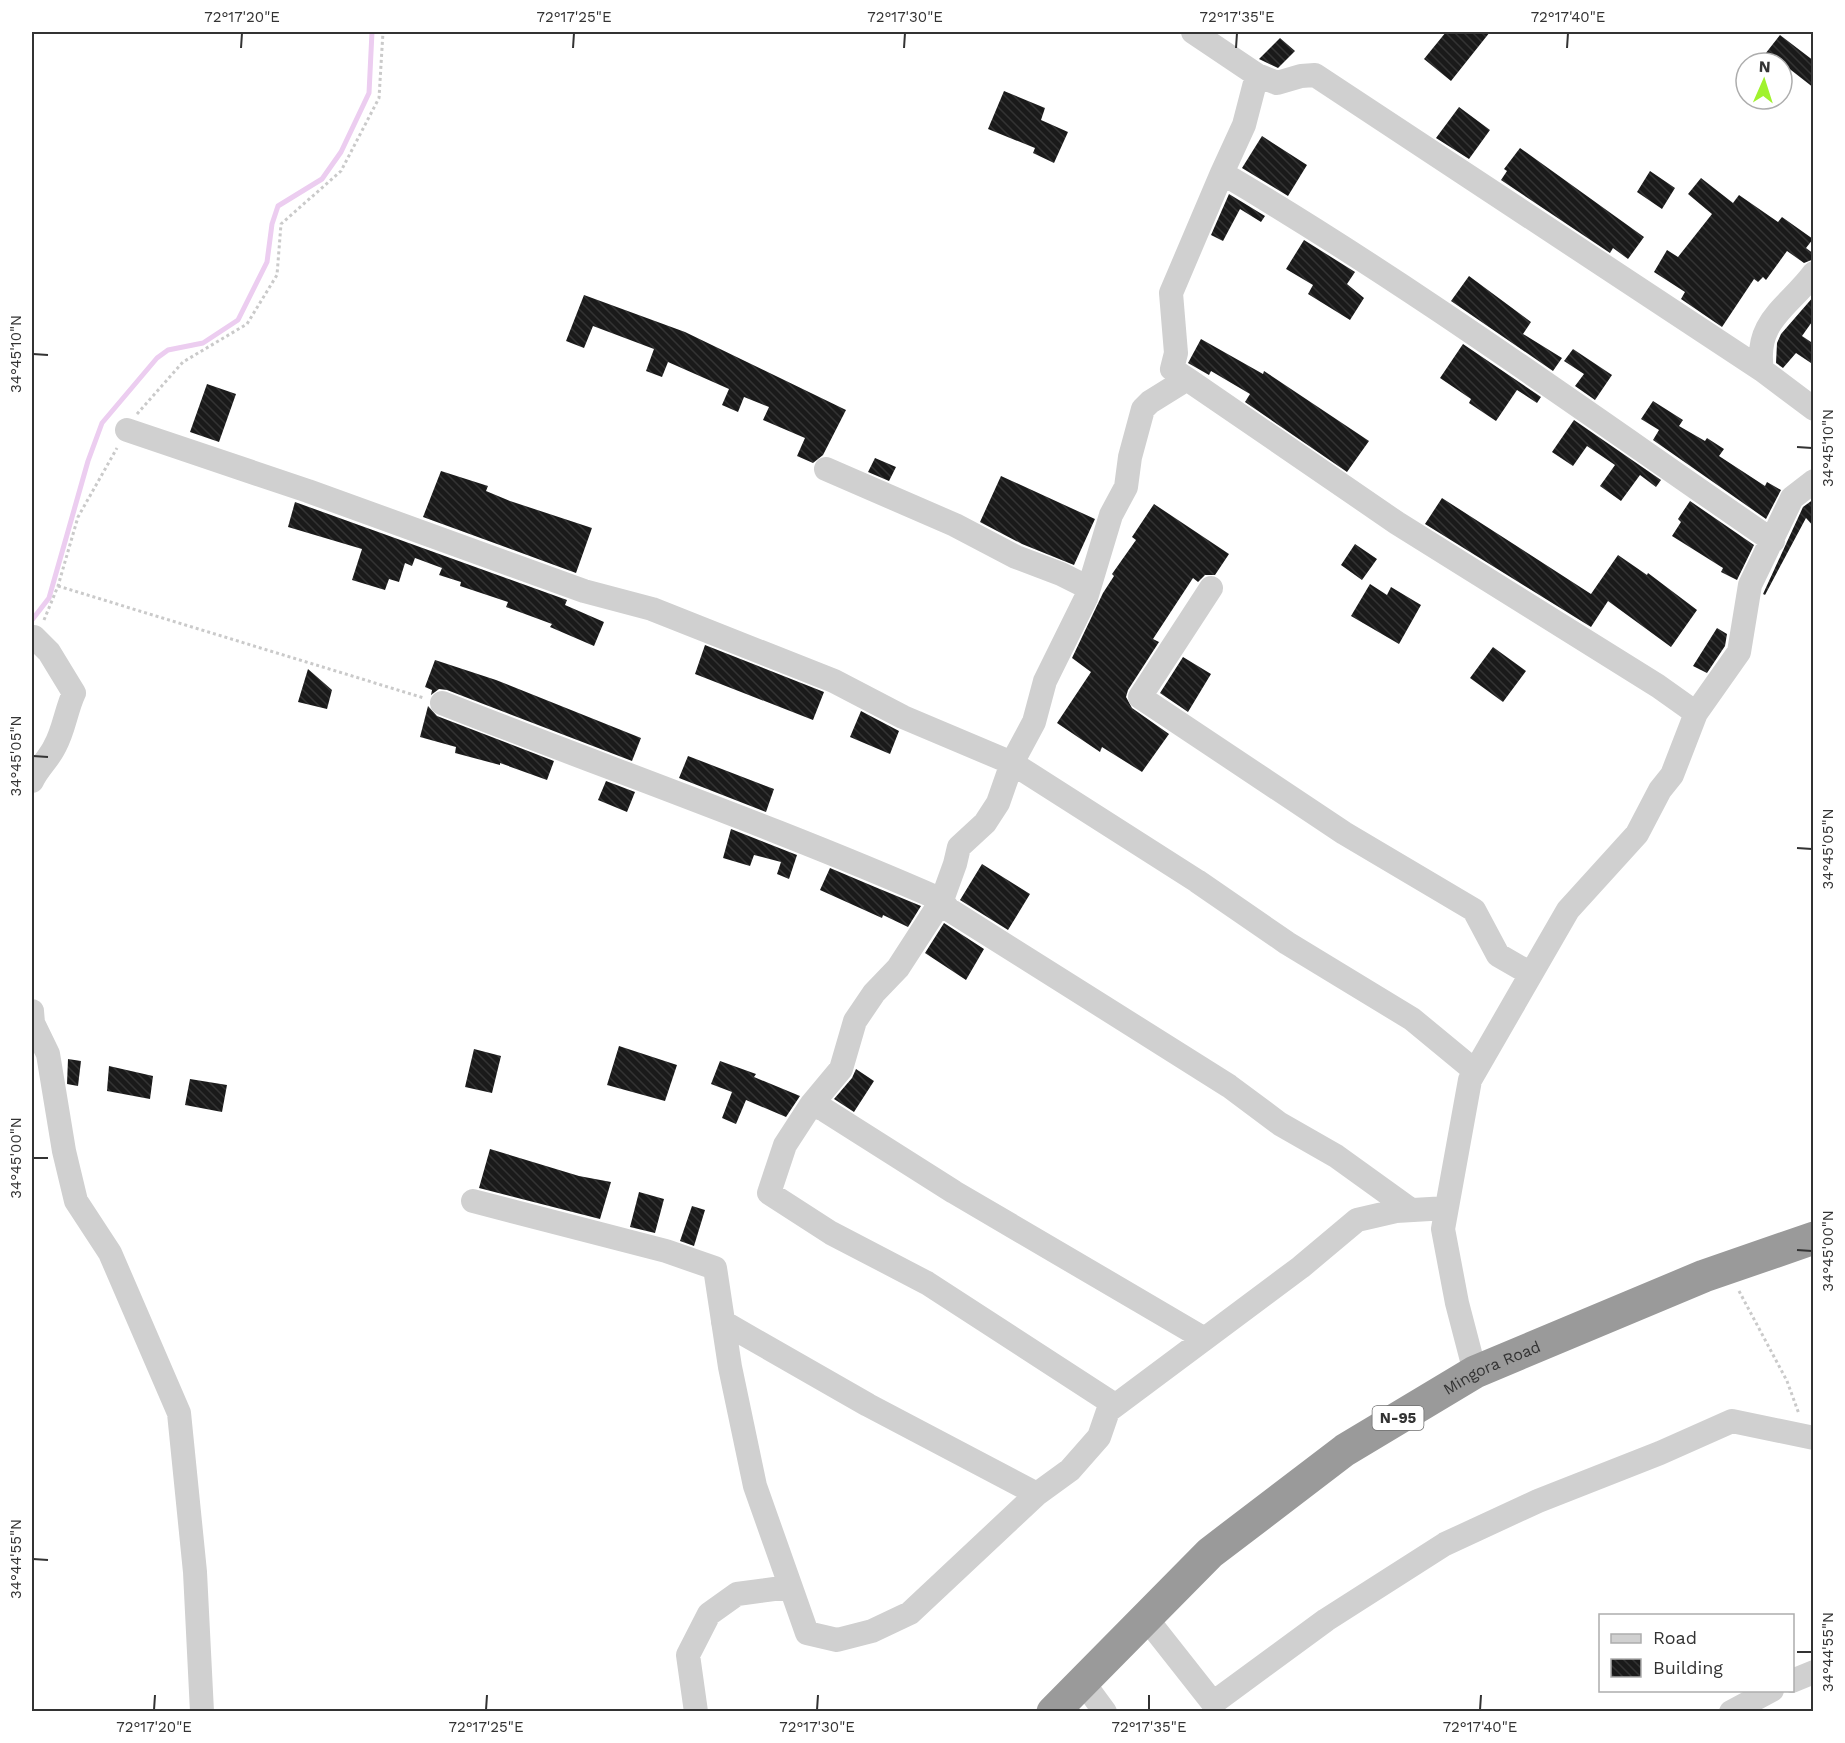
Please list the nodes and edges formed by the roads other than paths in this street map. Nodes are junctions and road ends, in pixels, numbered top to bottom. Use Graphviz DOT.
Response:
graph roads {
  1 [pos="1193,32"];
  2 [pos="1257,75"];
  3 [pos="1222,173"];
  4 [pos="1814,273"];
  5 [pos="1762,370"];
  6 [pos="1187,379"];
  7 [pos="1814,409"];
  8 [pos="127,430"];
  9 [pos="826,469"];
  10 [pos="1814,481"];
  11 [pos="1773,541"];
  12 [pos="1089,588"];
  13 [pos="1211,588"];
  14 [pos="34,637"];
  15 [pos="442,703"];
  16 [pos="1696,713"];
  17 [pos="1012,763"];
  18 [pos="32,781"];
  19 [pos="942,900"];
  20 [pos="1531,974"];
  21 [pos="32,1011"];
  22 [pos="1475,1071"];
  23 [pos="811,1105"];
  24 [pos="473,1201"];
  25 [pos="1447,1208"];
  26 [pos="1410,1210"];
  27 [pos="1814,1238"];
  28 [pos="723,1322"];
  29 [pos="1203,1338"];
  30 [pos="1475,1372"];
  31 [pos="1115,1405"];
  32 [pos="1810,1438"];
  33 [pos="1037,1494"];
  34 [pos="789,1587"];
  35 [pos="1146,1618"];
  36 [pos="1814,1672"];
  37 [pos="1794,1680"];
  38 [pos="1083,1682"];
  39 [pos="1768,1692"];
  40 [pos="202,1712"];
  41 [pos="696,1712"];
  42 [pos="1053,1712"];
  43 [pos="1105,1712"];
  44 [pos="1731,1712"];
  1 -- 2 [label="street"];
  2 -- 3 [label="street"];
  2 -- 5 [label="street"];
  3 -- 6 [label="street"];
  3 -- 11 [label="street"];
  4 -- 5 [label="street"];
  5 -- 7 [label="street"];
  6 -- 12 [label="street"];
  6 -- 16 [label="street"];
  8 -- 17 [label="street"];
  9 -- 12 [label="street"];
  10 -- 11 [label="street"];
  11 -- 16 [label="street"];
  12 -- 17 [label="street"];
  13 -- 20 [label="street"];
  14 -- 18 [label="street"];
  15 -- 19 [label="street"];
  16 -- 20 [label="street"];
  17 -- 19 [label="street"];
  17 -- 22 [label="street"];
  19 -- 23 [label="street"];
  19 -- 26 [label="street"];
  20 -- 22 [label="street"];
  21 -- 40 [label="street"];
  22 -- 25 [label="street"];
  23 -- 29 [label="street"];
  23 -- 31 [label="street"];
  24 -- 28 [label="street"];
  25 -- 26 [label="street"];
  25 -- 30 [label="street"];
  26 -- 29 [label="street"];
  27 -- 30 [label="highway, Mingora Road / N-95"];
  28 -- 33 [label="street"];
  28 -- 34 [label="street"];
  29 -- 31 [label="street"];
  30 -- 35 [label="highway, Mingora Road / N-95"];
  31 -- 33 [label="street"];
  32 -- 35 [label="street"];
  33 -- 34 [label="street"];
  34 -- 41 [label="street"];
  35 -- 38 [label="highway, Mingora Road / N-95"];
  36 -- 37 [label="street"];
  38 -- 42 [label="highway, Mingora Road / N-95"];
  38 -- 43 [label="street"];
  39 -- 44 [label="street"];
}
